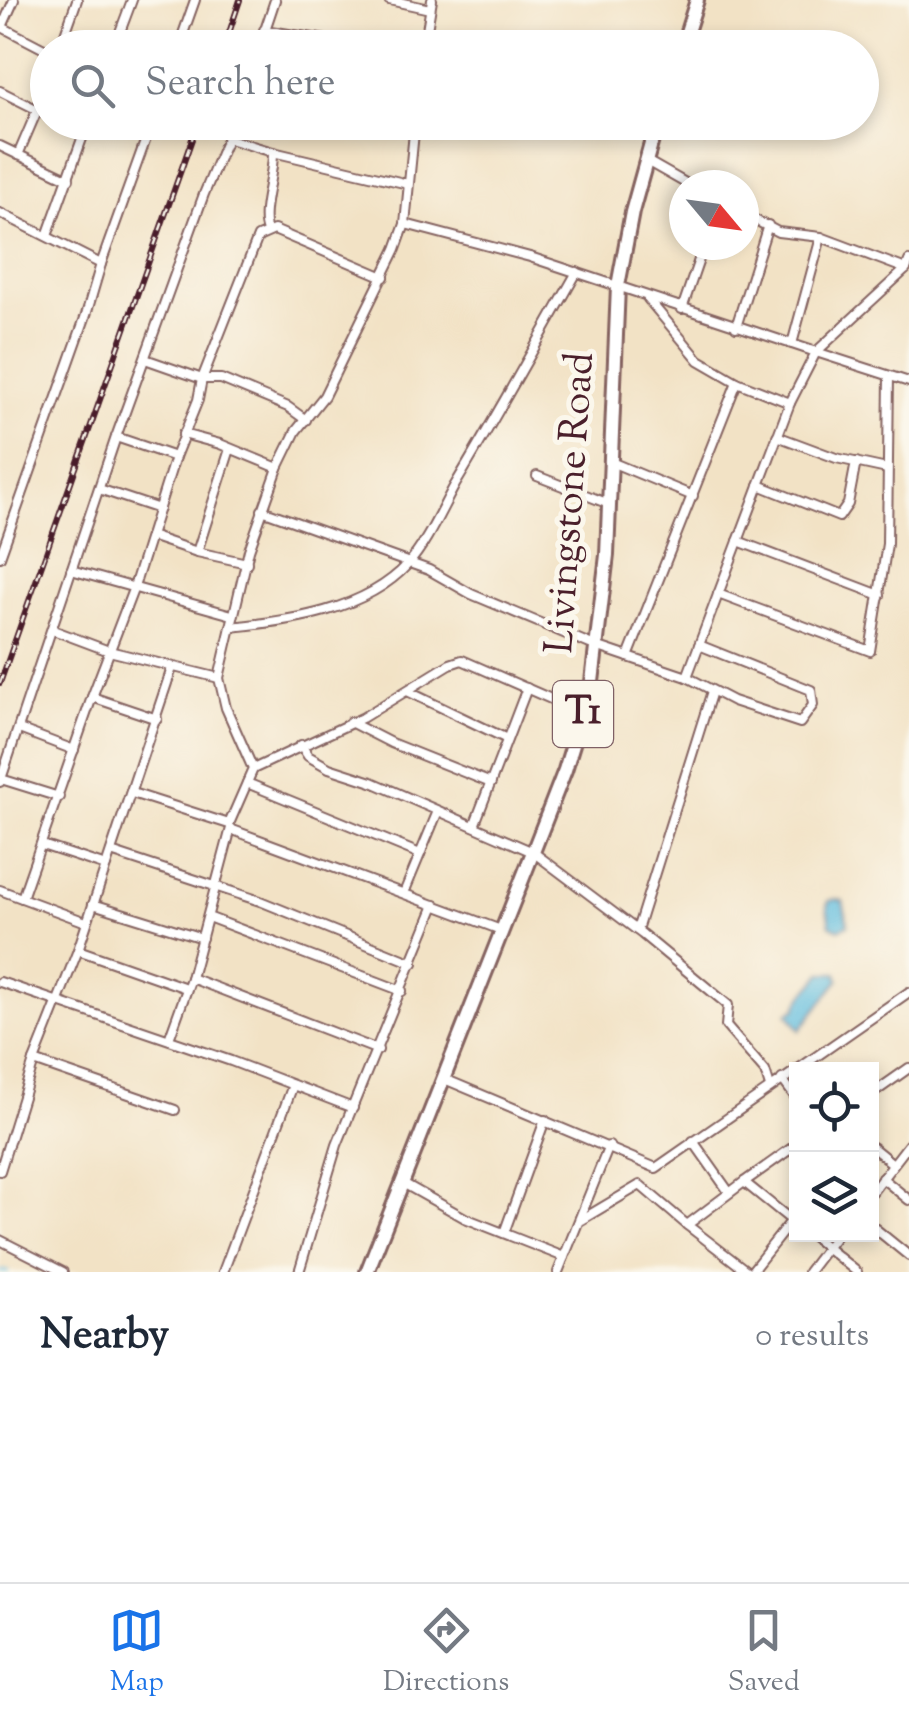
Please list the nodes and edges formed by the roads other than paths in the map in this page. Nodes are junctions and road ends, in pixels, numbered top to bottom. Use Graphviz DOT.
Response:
graph roads {
  1 [pos="14,0"];
  2 [pos="77,0"];
  3 [pos="132,0"];
  4 [pos="195,0"];
  5 [pos="275,0"];
  6 [pos="389,0"];
  7 [pos="697,0"];
  8 [pos="431,4"];
  9 [pos="1,27"];
  10 [pos="66,30"];
  11 [pos="121,30"];
  12 [pos="184,30"];
  13 [pos="264,30"];
  14 [pos="427,30"];
  15 [pos="688,30"];
  16 [pos="30,42"];
  17 [pos="0,91"];
  18 [pos="30,106"];
  19 [pos="30,128"];
  20 [pos="82,140"];
  21 [pos="145,140"];
  22 [pos="228,140"];
  23 [pos="235,140"];
  24 [pos="413,140"];
  25 [pos="651,140"];
  26 [pos="0,146"];
  27 [pos="273,152"];
  28 [pos="18,154"];
  29 [pos="645,160"];
  30 [pos="669,174"];
  31 [pos="69,179"];
  32 [pos="408,184"];
  33 [pos="0,213"];
  34 [pos="759,221"];
  35 [pos="405,224"];
  36 [pos="768,225"];
  37 [pos="267,231"];
  38 [pos="46,236"];
  39 [pos="822,237"];
  40 [pos="699,260"];
  41 [pos="100,264"];
  42 [pos="908,265"];
  43 [pos="577,272"];
  44 [pos="384,277"];
  45 [pos="618,286"];
  46 [pos="644,295"];
  47 [pos="682,310"];
  48 [pos="736,327"];
  49 [pos="792,344"];
  50 [pos="816,352"];
  51 [pos="145,359"];
  52 [pos="889,376"];
  53 [pos="202,378"];
  54 [pos="737,382"];
  55 [pos="909,382"];
  56 [pos="790,403"];
  57 [pos="306,420"];
  58 [pos="183,434"];
  59 [pos="777,436"];
  60 [pos="116,437"];
  61 [pos="230,450"];
  62 [pos="175,456"];
  63 [pos="610,462"];
  64 [pos="856,462"];
  65 [pos="278,468"];
  66 [pos="888,469"];
  67 [pos="536,476"];
  68 [pos="759,485"];
  69 [pos="98,489"];
  70 [pos="693,496"];
  71 [pos="608,504"];
  72 [pos="159,509"];
  73 [pos="262,510"];
  74 [pos="150,536"];
  75 [pos="738,541"];
  76 [pos="197,552"];
  77 [pos="0,557"];
  78 [pos="247,564"];
  79 [pos="408,564"];
  80 [pos="71,570"];
  81 [pos="134,587"];
  82 [pos="718,594"];
  83 [pos="880,595"];
  84 [pos="232,615"];
  85 [pos="230,627"];
  86 [pos="54,630"];
  87 [pos="699,645"];
  88 [pos="598,647"];
  89 [pos="109,651"];
  90 [pos="628,658"];
  91 [pos="172,668"];
  92 [pos="687,677"];
  93 [pos="219,678"];
  94 [pos="527,688"];
  95 [pos="407,692"];
  96 [pos="712,692"];
  97 [pos="92,697"];
  98 [pos="583,712"];
  99 [pos="158,719"];
  100 [pos="350,722"];
  101 [pos="19,729"];
  102 [pos="508,739"];
  103 [pos="301,746"];
  104 [pos="74,750"];
  105 [pos="252,769"];
  106 [pos="0,781"];
  107 [pos="247,783"];
  108 [pos="491,783"];
  109 [pos="132,792"];
  110 [pos="60,797"];
  111 [pos="438,811"];
  112 [pos="474,826"];
  113 [pos="231,827"];
  114 [pos="42,845"];
  115 [pos="111,852"];
  116 [pos="533,852"];
  117 [pos="420,854"];
  118 [pos="106,866"];
  119 [pos="218,886"];
  120 [pos="0,890"];
  121 [pos="404,893"];
  122 [pos="22,898"];
  123 [pos="92,904"];
  124 [pos="436,905"];
  125 [pos="208,917"];
  126 [pos="86,922"];
  127 [pos="502,930"];
  128 [pos="637,930"];
  129 [pos="202,938"];
  130 [pos="78,950"];
  131 [pos="414,964"];
  132 [pos="191,978"];
  133 [pos="0,982"];
  134 [pos="186,988"];
  135 [pos="402,992"];
  136 [pos="909,992"];
  137 [pos="58,1003"];
  138 [pos="169,1039"];
  139 [pos="378,1050"];
  140 [pos="34,1061"];
  141 [pos="908,1071"];
  142 [pos="442,1078"];
  143 [pos="782,1078"];
  144 [pos="294,1085"];
  145 [pos="770,1087"];
  146 [pos="789,1088"];
  147 [pos="879,1090"];
  148 [pos="352,1108"];
  149 [pos="176,1110"];
  150 [pos="545,1120"];
  151 [pos="693,1141"];
  152 [pos="909,1144"];
  153 [pos="608,1146"];
  154 [pos="789,1150"];
  155 [pos="878,1152"];
  156 [pos="893,1164"];
  157 [pos="656,1168"];
  158 [pos="0,1171"];
  159 [pos="882,1178"];
  160 [pos="402,1182"];
  161 [pos="744,1182"];
  162 [pos="879,1182"];
  163 [pos="640,1185"];
  164 [pos="729,1192"];
  165 [pos="909,1200"];
  166 [pos="789,1216"];
  167 [pos="580,1220"];
  168 [pos="687,1225"];
  169 [pos="789,1227"];
  170 [pos="879,1232"];
  171 [pos="504,1233"];
  172 [pos="0,1240"];
  173 [pos="819,1242"];
  174 [pos="831,1242"];
  175 [pos="826,1248"];
  176 [pos="909,1256"];
  177 [pos="564,1257"];
  178 [pos="62,1272"];
  179 [pos="224,1272"];
  180 [pos="298,1272"];
  181 [pos="367,1272"];
  182 [pos="558,1272"];
  183 [pos="750,1272"];
  184 [pos="808,1272"];
  185 [pos="857,1272"];
  1 -- 9 [label="street"];
  2 -- 10 [label="street"];
  3 -- 11 [label="street"];
  4 -- 12 [label="street"];
  5 -- 13 [label="street"];
  6 -- 8 [label="street"];
  7 -- 15 [label="highway"];
  8 -- 14 [label="street"];
  9 -- 16 [label="street"];
  17 -- 18 [label="street"];
  19 -- 28 [label="street"];
  20 -- 31 [label="street"];
  21 -- 41 [label="street"];
  22 -- 51 [label="street"];
  23 -- 27 [label="street"];
  24 -- 32 [label="street"];
  25 -- 29 [label="highway, Livingstone Road / T1"];
  26 -- 28 [label="street"];
  27 -- 32 [label="street"];
  27 -- 37 [label="street"];
  28 -- 31 [label="street"];
  29 -- 30 [label="street"];
  29 -- 45 [label="highway, Livingstone Road / T1"];
  31 -- 38 [label="street"];
  32 -- 35 [label="street"];
  33 -- 38 [label="street"];
  34 -- 36 [label="street"];
  35 -- 43 [label="street"];
  35 -- 44 [label="street"];
  36 -- 39 [label="street"];
  36 -- 48 [label="street"];
  37 -- 44 [label="street"];
  37 -- 53 [label="street"];
  38 -- 41 [label="street"];
  39 -- 42 [label="street"];
  39 -- 49 [label="street"];
  40 -- 47 [label="street"];
  41 -- 77 [label="street"];
  42 -- 50 [label="street"];
  43 -- 45 [label="street"];
  43 -- 79 [label="street"];
  44 -- 57 [label="street"];
  45 -- 46 [label="street"];
  45 -- 63 [label="highway, Livingstone Road / T1"];
  46 -- 47 [label="street"];
  46 -- 54 [label="street"];
  47 -- 48 [label="street"];
  48 -- 49 [label="street"];
  49 -- 50 [label="street"];
  50 -- 52 [label="street"];
  50 -- 56 [label="street"];
  51 -- 53 [label="street"];
  51 -- 60 [label="street"];
  52 -- 55 [label="street"];
  52 -- 66 [label="street"];
  53 -- 57 [label="street"];
  53 -- 58 [label="street"];
  54 -- 56 [label="street"];
  54 -- 70 [label="street"];
  56 -- 59 [label="street"];
  57 -- 65 [label="street"];
  58 -- 61 [label="street"];
  58 -- 62 [label="street"];
  59 -- 64 [label="street"];
  59 -- 68 [label="street"];
  60 -- 62 [label="street"];
  60 -- 69 [label="street"];
  61 -- 65 [label="street"];
  61 -- 76 [label="street"];
  62 -- 72 [label="street"];
  63 -- 70 [label="street"];
  63 -- 71 [label="highway, Livingstone Road / T1"];
  64 -- 66 [label="street"];
  64 -- 68 [label="street"];
  65 -- 73 [label="street"];
  66 -- 83 [label="street"];
  67 -- 71 [label="street"];
  68 -- 75 [label="street"];
  69 -- 72 [label="street"];
  69 -- 80 [label="street"];
  70 -- 90 [label="street"];
  71 -- 88 [label="highway, Livingstone Road / T1"];
  72 -- 74 [label="street"];
  73 -- 78 [label="street"];
  73 -- 79 [label="street"];
  74 -- 76 [label="street"];
  74 -- 81 [label="street"];
  75 -- 82 [label="street"];
  75 -- 83 [label="street"];
  76 -- 78 [label="street"];
  78 -- 84 [label="street"];
  79 -- 85 [label="street"];
  79 -- 88 [label="street"];
  80 -- 81 [label="street"];
  80 -- 86 [label="street"];
  81 -- 84 [label="street"];
  81 -- 89 [label="street"];
  82 -- 83 [label="street"];
  82 -- 87 [label="street"];
  84 -- 85 [label="street"];
  85 -- 93 [label="street"];
  86 -- 89 [label="street"];
  86 -- 101 [label="street"];
  87 -- 92 [label="street"];
  87 -- 96 [label="street"];
  88 -- 90 [label="street"];
  88 -- 98 [label="highway, Livingstone Road / T1"];
  89 -- 91 [label="street"];
  89 -- 97 [label="street"];
  90 -- 92 [label="street"];
  91 -- 93 [label="street"];
  91 -- 99 [label="street"];
  92 -- 96 [label="street"];
  93 -- 105 [label="street"];
  94 -- 95 [label="street"];
  94 -- 98 [label="street"];
  94 -- 102 [label="street"];
  95 -- 100 [label="street"];
  95 -- 102 [label="street"];
  96 -- 128 [label="street"];
  97 -- 99 [label="street"];
  97 -- 104 [label="street"];
  98 -- 116 [label="highway, Livingstone Road / T1"];
  99 -- 109 [label="street"];
  100 -- 103 [label="street"];
  100 -- 108 [label="street"];
  101 -- 104 [label="street"];
  101 -- 106 [label="street"];
  102 -- 108 [label="street"];
  103 -- 105 [label="street"];
  103 -- 111 [label="street"];
  104 -- 110 [label="street"];
  105 -- 107 [label="street"];
  106 -- 110 [label="street"];
  107 -- 113 [label="street"];
  107 -- 117 [label="street"];
  108 -- 112 [label="street"];
  109 -- 113 [label="street"];
  109 -- 115 [label="street"];
  110 -- 114 [label="street"];
  111 -- 112 [label="street"];
  111 -- 117 [label="street"];
  112 -- 116 [label="street"];
  113 -- 119 [label="street"];
  113 -- 121 [label="street"];
  114 -- 118 [label="street"];
  114 -- 122 [label="street"];
  115 -- 118 [label="street"];
  115 -- 119 [label="street"];
  116 -- 127 [label="highway, Livingstone Road / T1"];
  116 -- 128 [label="street"];
  117 -- 121 [label="street"];
  118 -- 123 [label="street"];
  119 -- 125 [label="street"];
  119 -- 131 [label="street"];
  120 -- 122 [label="street"];
  121 -- 124 [label="street"];
  122 -- 126 [label="street"];
  123 -- 126 [label="street"];
  123 -- 129 [label="street"];
  124 -- 127 [label="street"];
  124 -- 131 [label="street"];
  125 -- 129 [label="street"];
  125 -- 135 [label="street"];
  126 -- 130 [label="street"];
  127 -- 142 [label="highway, Livingstone Road / T1"];
  128 -- 145 [label="street"];
  129 -- 132 [label="street"];
  130 -- 134 [label="street"];
  130 -- 137 [label="street"];
  131 -- 135 [label="street"];
  132 -- 134 [label="street"];
  132 -- 139 [label="street"];
  133 -- 137 [label="street"];
  134 -- 138 [label="street"];
  135 -- 139 [label="street"];
  136 -- 143 [label="street"];
  137 -- 138 [label="street"];
  137 -- 140 [label="street"];
  138 -- 144 [label="street"];
  139 -- 148 [label="street"];
  140 -- 149 [label="street"];
  140 -- 158 [label="street"];
  141 -- 147 [label="street"];
  142 -- 150 [label="street"];
  142 -- 160 [label="highway, Livingstone Road / T1"];
  143 -- 145 [label="street"];
  143 -- 146 [label="street"];
  144 -- 148 [label="street"];
  144 -- 179 [label="street"];
  145 -- 151 [label="street"];
  148 -- 180 [label="street"];
  150 -- 153 [label="street"];
  150 -- 171 [label="street"];
  151 -- 157 [label="street"];
  151 -- 164 [label="street"];
  152 -- 156 [label="street"];
  153 -- 157 [label="street"];
  153 -- 167 [label="street"];
  154 -- 161 [label="street"];
  155 -- 156 [label="street"];
  156 -- 159 [label="street"];
  157 -- 163 [label="street"];
  159 -- 162 [label="street"];
  159 -- 165 [label="street"];
  160 -- 171 [label="street"];
  160 -- 181 [label="highway, Livingstone Road / T1"];
  161 -- 164 [label="street"];
  161 -- 166 [label="street"];
  163 -- 167 [label="street"];
  163 -- 168 [label="street"];
  164 -- 168 [label="street"];
  167 -- 177 [label="street"];
  168 -- 183 [label="street"];
  169 -- 183 [label="street"];
  170 -- 176 [label="street"];
  171 -- 177 [label="street"];
  172 -- 178 [label="street"];
  173 -- 175 [label="street"];
  174 -- 175 [label="street"];
  175 -- 184 [label="street"];
  175 -- 185 [label="street"];
  177 -- 182 [label="street"];
}
